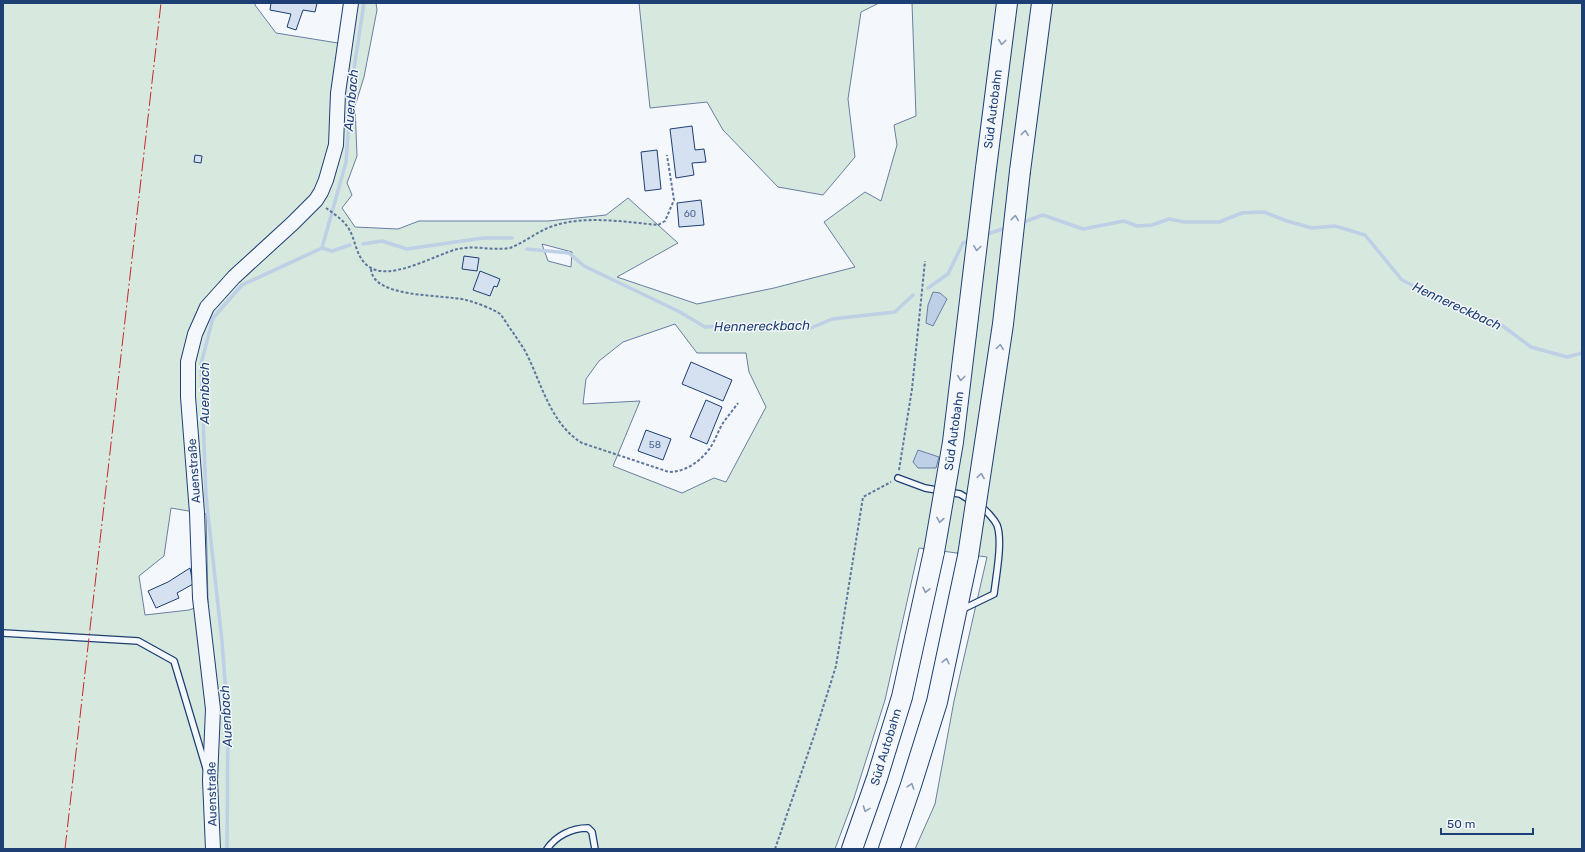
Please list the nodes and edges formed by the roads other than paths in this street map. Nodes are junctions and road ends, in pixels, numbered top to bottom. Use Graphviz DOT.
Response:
graph roads {
  1 [pos="351,3"];
  2 [pos="1007,3"];
  3 [pos="1042,3"];
  4 [pos="898,478"];
  5 [pos="957,612"];
  6 [pos="3,633"];
  7 [pos="210,780"];
  8 [pos="212,849"];
  9 [pos="547,849"];
  10 [pos="594,849"];
  11 [pos="852,849"];
  12 [pos="889,849"];
  1 -- 7 [label="street, Auenstraße"];
  2 -- 11 [label="highway, Süd Autobahn, one-way, bridge"];
  5 -- 3 [label="highway, one-way, bridge"];
  4 -- 5 [label="lane"];
  12 -- 5 [label="highway, one-way"];
  6 -- 7 [label="lane"];
  7 -- 8 [label="street, Auenstraße"];
  9 -- 10 [label="lane"];
}
